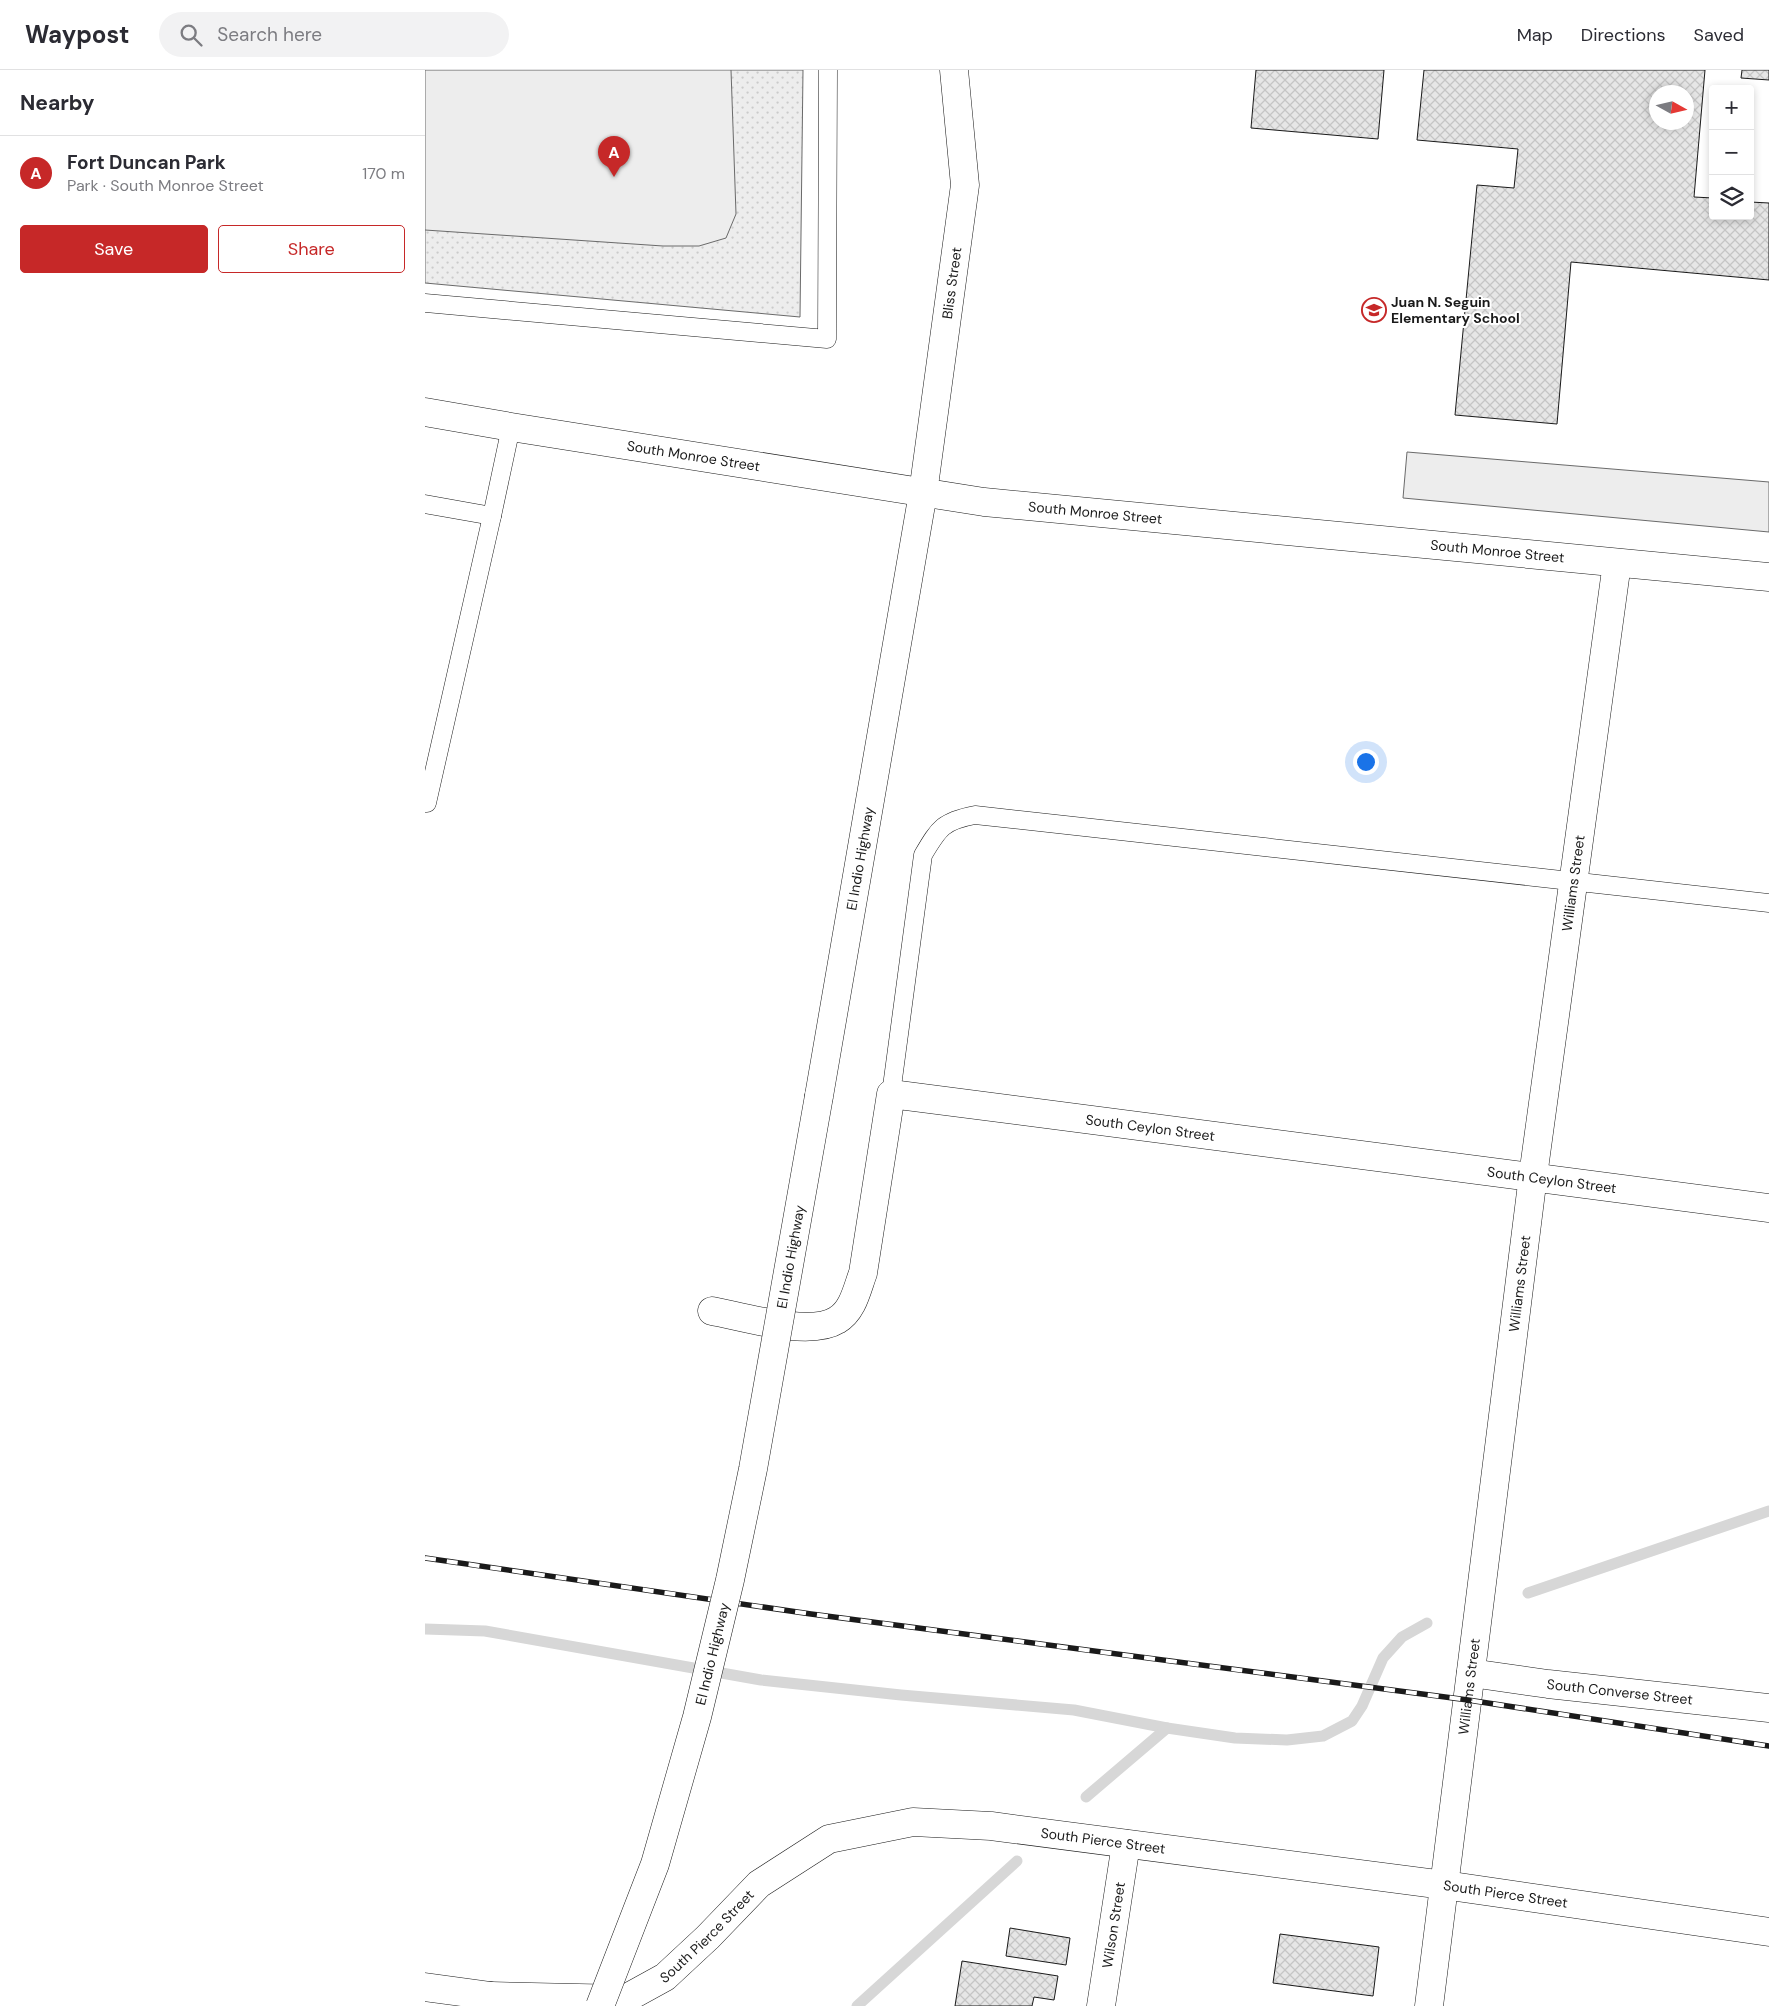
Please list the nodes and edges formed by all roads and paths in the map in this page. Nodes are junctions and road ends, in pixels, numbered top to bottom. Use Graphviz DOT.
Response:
graph roads {
  1 [pos="828,70"];
  2 [pos="954,70"];
  3 [pos="425,303"];
  4 [pos="425,412"];
  5 [pos="511,427"];
  6 [pos="923,493"];
  7 [pos="425,504"];
  8 [pos="492,516"];
  9 [pos="1617,564"];
  10 [pos="1769,577"];
  11 [pos="425,803"];
  12 [pos="1573,881"];
  13 [pos="1769,903"];
  14 [pos="891,1094"];
  15 [pos="1533,1176"];
  16 [pos="1769,1208"];
  17 [pos="712,1311"];
  18 [pos="1471,1673"];
  19 [pos="1769,1708"];
  20 [pos="1126,1844"];
  21 [pos="1444,1885"];
  22 [pos="1769,1932"];
  23 [pos="425,1987"];
  24 [pos="490,2001"];
  25 [pos="618,2004"];
  26 [pos="1101,2006"];
  27 [pos="1429,2006"];
  1 -- 3 [label="lane"];
  2 -- 6 [label="street, Bliss Street"];
  4 -- 5 [label="street, South Monroe Street"];
  5 -- 6 [label="street, South Monroe Street"];
  5 -- 8 [label="lane"];
  6 -- 9 [label="street, South Monroe Street"];
  6 -- 25 [label="street, El Indio Highway, bridge"];
  7 -- 8 [label="lane"];
  8 -- 11 [label="lane"];
  9 -- 10 [label="street, South Monroe Street"];
  9 -- 12 [label="street, Williams Street"];
  12 -- 13 [label="lane"];
  12 -- 14 [label="lane"];
  12 -- 15 [label="street, Williams Street"];
  14 -- 15 [label="street, South Ceylon Street"];
  14 -- 17 [label="street"];
  15 -- 16 [label="street, South Ceylon Street"];
  15 -- 18 [label="street, Williams Street"];
  18 -- 19 [label="street, South Converse Street"];
  18 -- 21 [label="street, Williams Street"];
  20 -- 21 [label="street, South Pierce Street"];
  20 -- 25 [label="street, South Pierce Street"];
  20 -- 26 [label="street, Wilson Street"];
  21 -- 22 [label="street, South Pierce Street"];
  21 -- 27 [label="street, Williams Street"];
  23 -- 24 [label="street"];
  24 -- 25 [label="street"];
}
